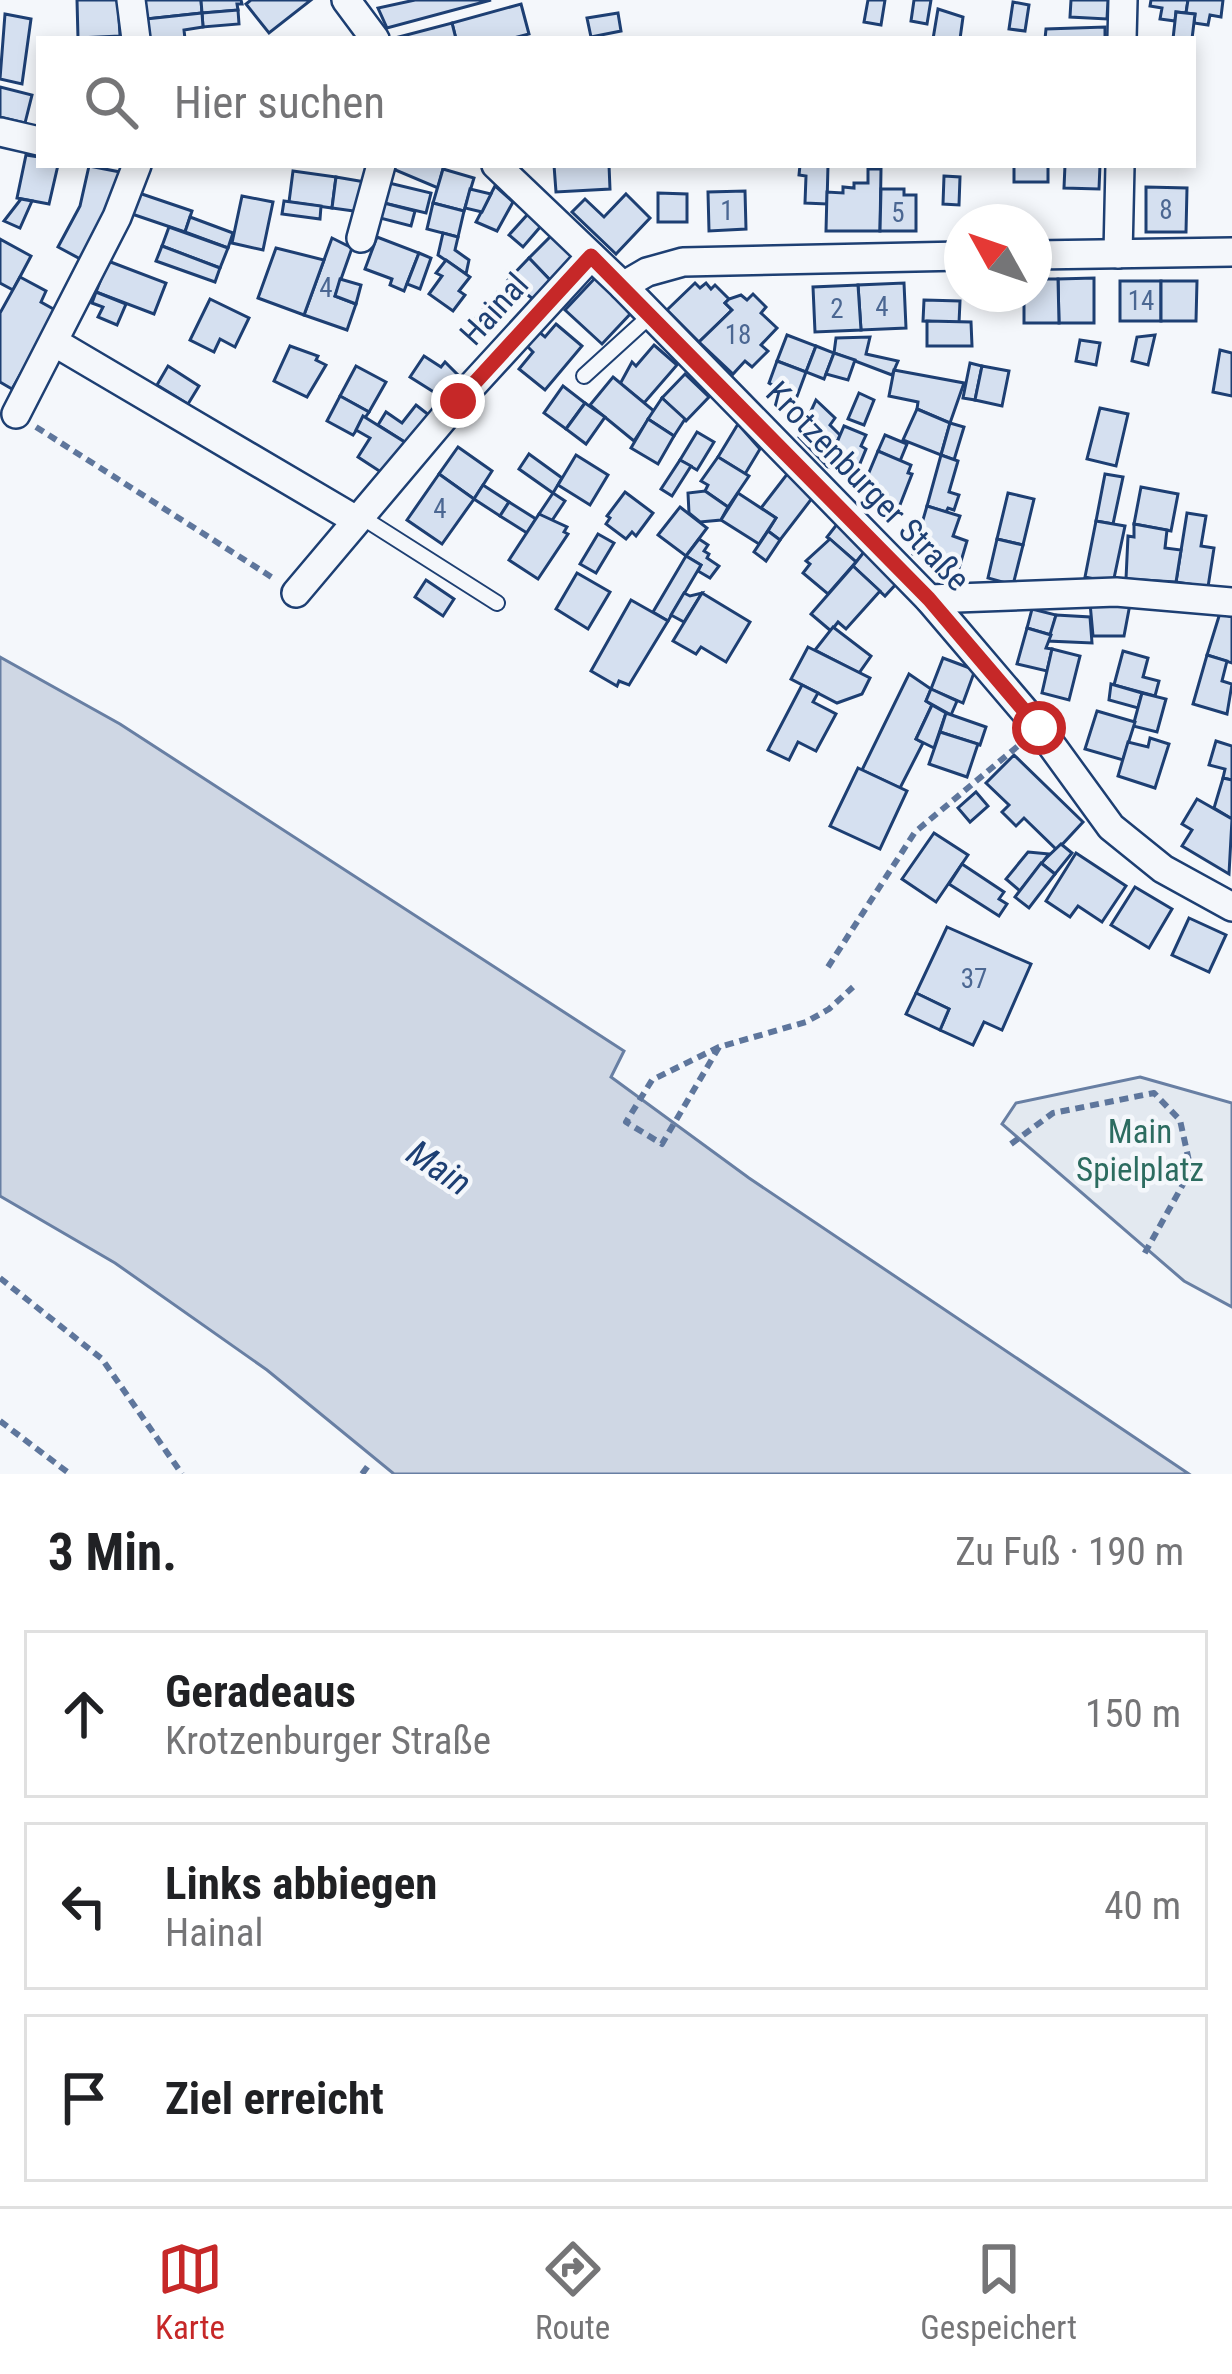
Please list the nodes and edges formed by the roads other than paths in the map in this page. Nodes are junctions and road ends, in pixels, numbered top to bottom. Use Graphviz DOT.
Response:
graph roads {
  1 [pos="131,0"];
  2 [pos="346,0"];
  3 [pos="1123,0"];
  4 [pos="136,36"];
  5 [pos="373,36"];
  6 [pos="1122,36"];
  7 [pos="0,132"];
  8 [pos="36,140"];
  9 [pos="136,168"];
  10 [pos="380,168"];
  11 [pos="499,168"];
  12 [pos="1120,168"];
  13 [pos="362,238"];
  14 [pos="1232,252"];
  15 [pos="1118,254"];
  16 [pos="1052,255"];
  17 [pos="591,256"];
  18 [pos="944,256"];
  19 [pos="622,286"];
  20 [pos="651,315"];
  21 [pos="54,342"];
  22 [pos="584,376"];
  23 [pos="16,414"];
  24 [pos="358,518"];
  25 [pos="296,593"];
  26 [pos="929,599"];
  27 [pos="1232,602"];
  28 [pos="497,603"];
  29 [pos="1232,908"];
  1 -- 4 [label="street"];
  2 -- 5 [label="street"];
  3 -- 6 [label="street"];
  7 -- 8 [label="street"];
  9 -- 21 [label="street"];
  10 -- 13 [label="street"];
  11 -- 17 [label="street, Krotzenburger Straße"];
  12 -- 15 [label="street"];
  14 -- 15 [label="street"];
  15 -- 16 [label="street"];
  17 -- 19 [label="street, Krotzenburger Straße"];
  17 -- 24 [label="street, Hainal"];
  18 -- 19 [label="street"];
  19 -- 20 [label="street, Krotzenburger Straße"];
  20 -- 22 [label="lane"];
  20 -- 26 [label="street, Krotzenburger Straße"];
  21 -- 23 [label="street"];
  21 -- 24 [label="street"];
  24 -- 25 [label="street, Hainal"];
  24 -- 28 [label="lane"];
  26 -- 27 [label="street"];
  26 -- 29 [label="street, Krotzenburger Straße"];
}
